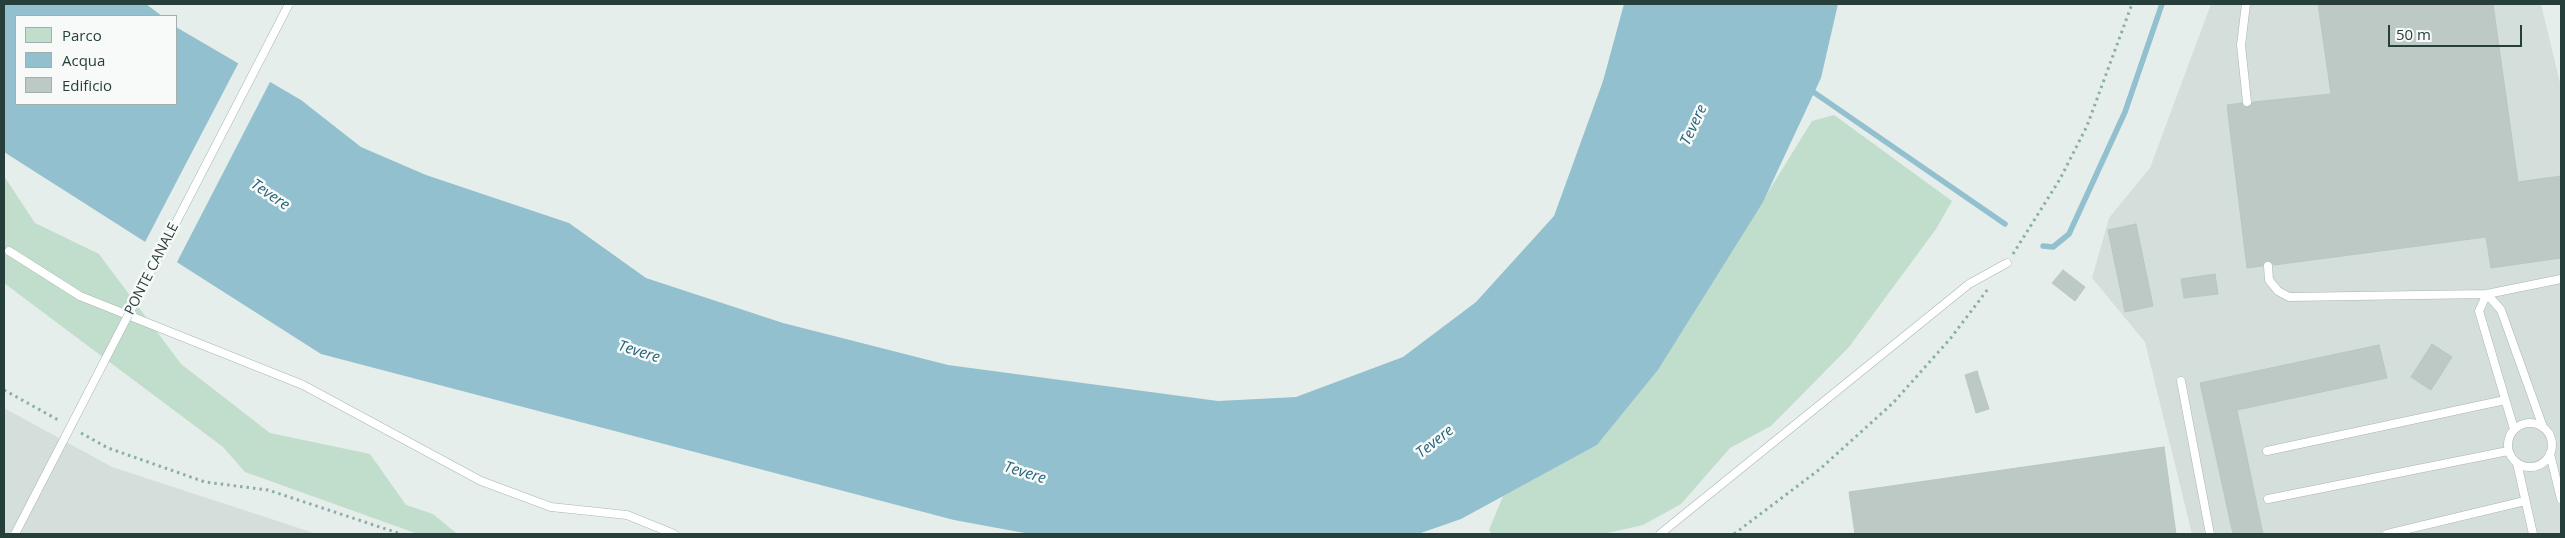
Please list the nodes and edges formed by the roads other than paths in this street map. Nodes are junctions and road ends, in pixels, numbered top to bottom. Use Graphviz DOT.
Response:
graph roads {
  1 [pos="289,4"];
  2 [pos="2246,4"];
  3 [pos="2248,102"];
  4 [pos="9,251"];
  5 [pos="2008,263"];
  6 [pos="2268,266"];
  7 [pos="2561,279"];
  8 [pos="2486,294"];
  9 [pos="2182,381"];
  10 [pos="2505,400"];
  11 [pos="2542,427"];
  12 [pos="2514,429"];
  13 [pos="2267,451"];
  14 [pos="2508,451"];
  15 [pos="2550,454"];
  16 [pos="2517,463"];
  17 [pos="2268,499"];
  18 [pos="2561,499"];
  19 [pos="2525,501"];
  20 [pos="15,534"];
  21 [pos="674,534"];
  22 [pos="1660,534"];
  23 [pos="2210,534"];
  24 [pos="2387,534"];
  25 [pos="2533,534"];
  1 -- 20 [label="lane, PONTE CANALE, bridge"];
  2 -- 3 [label="lane"];
  4 -- 21 [label="lane"];
  5 -- 22 [label="lane"];
  6 -- 8 [label="lane"];
  7 -- 8 [label="lane"];
  8 -- 10 [label="lane"];
  8 -- 11 [label="lane"];
  9 -- 23 [label="lane"];
  10 -- 12 [label="lane"];
  10 -- 13 [label="lane"];
  11 -- 12 [label="lane"];
  11 -- 15 [label="lane"];
  12 -- 14 [label="lane"];
  14 -- 16 [label="lane"];
  14 -- 17 [label="lane"];
  15 -- 16 [label="lane"];
  15 -- 18 [label="lane"];
  16 -- 19 [label="lane"];
  19 -- 24 [label="lane"];
  19 -- 25 [label="lane"];
}
